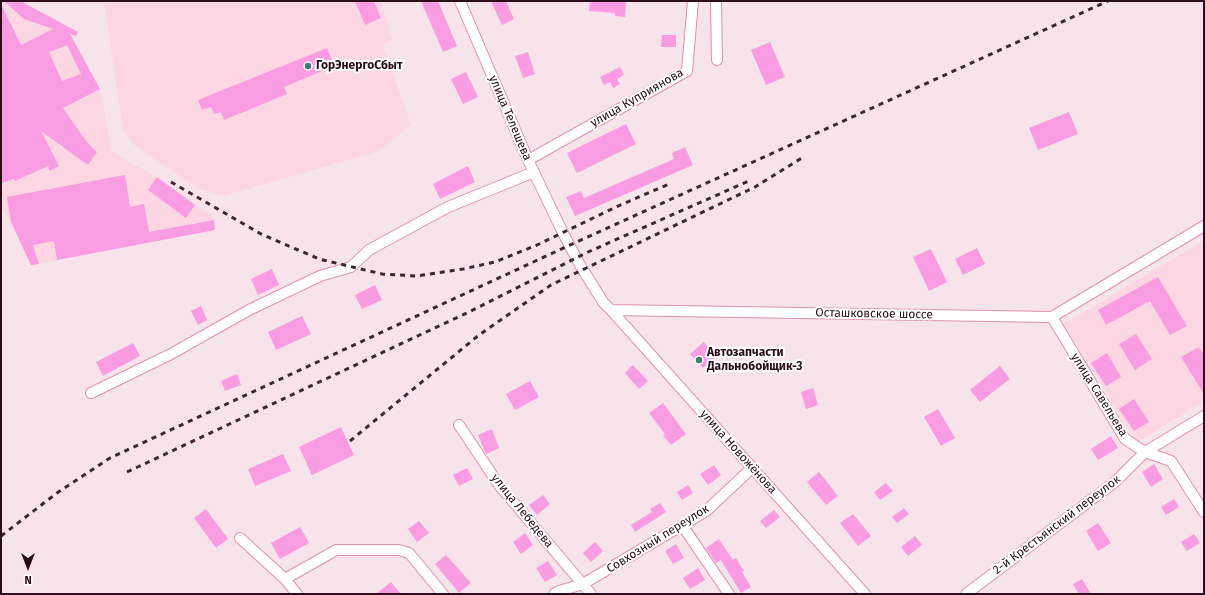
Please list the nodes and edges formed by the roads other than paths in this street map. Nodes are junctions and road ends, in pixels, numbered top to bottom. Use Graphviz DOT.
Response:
graph roads {
  1 [pos="460,1"];
  2 [pos="693,1"];
  3 [pos="716,1"];
  4 [pos="717,60"];
  5 [pos="528,160"];
  6 [pos="534,172"];
  7 [pos="1204,226"];
  8 [pos="611,310"];
  9 [pos="1052,317"];
  10 [pos="90,393"];
  11 [pos="1204,416"];
  12 [pos="459,425"];
  13 [pos="1146,452"];
  14 [pos="752,468"];
  15 [pos="1204,512"];
  16 [pos="682,525"];
  17 [pos="240,538"];
  18 [pos="285,579"];
  19 [pos="583,584"];
  20 [pos="297,594"];
  21 [pos="443,594"];
  22 [pos="554,594"];
  23 [pos="591,594"];
  24 [pos="729,594"];
  25 [pos="865,594"];
  26 [pos="966,594"];
  1 -- 5 [label="street, улица Телешева"];
  2 -- 5 [label="street, улица Куприянова"];
  3 -- 4 [label="street"];
  5 -- 6 [label="street, улица Телешева"];
  6 -- 8 [label="street, улица Телешева"];
  6 -- 10 [label="street"];
  7 -- 9 [label="street"];
  8 -- 9 [label="street, Осташковское шоссе"];
  8 -- 14 [label="street, улица Новожёнова"];
  9 -- 13 [label="street, улица Савельева"];
  11 -- 13 [label="street, 2-й Крестьянский переулок"];
  12 -- 19 [label="street, улица Лебедева"];
  13 -- 15 [label="street, улица Савельева"];
  13 -- 26 [label="street, 2-й Крестьянский переулок"];
  14 -- 16 [label="street, Совхозный переулок"];
  14 -- 25 [label="street, улица Новожёнова"];
  16 -- 19 [label="street, Совхозный переулок"];
  16 -- 24 [label="street"];
  17 -- 18 [label="street"];
  18 -- 20 [label="street"];
  18 -- 21 [label="street"];
  19 -- 22 [label="street, Совхозный переулок"];
  19 -- 23 [label="street, улица Лебедева"];
}
